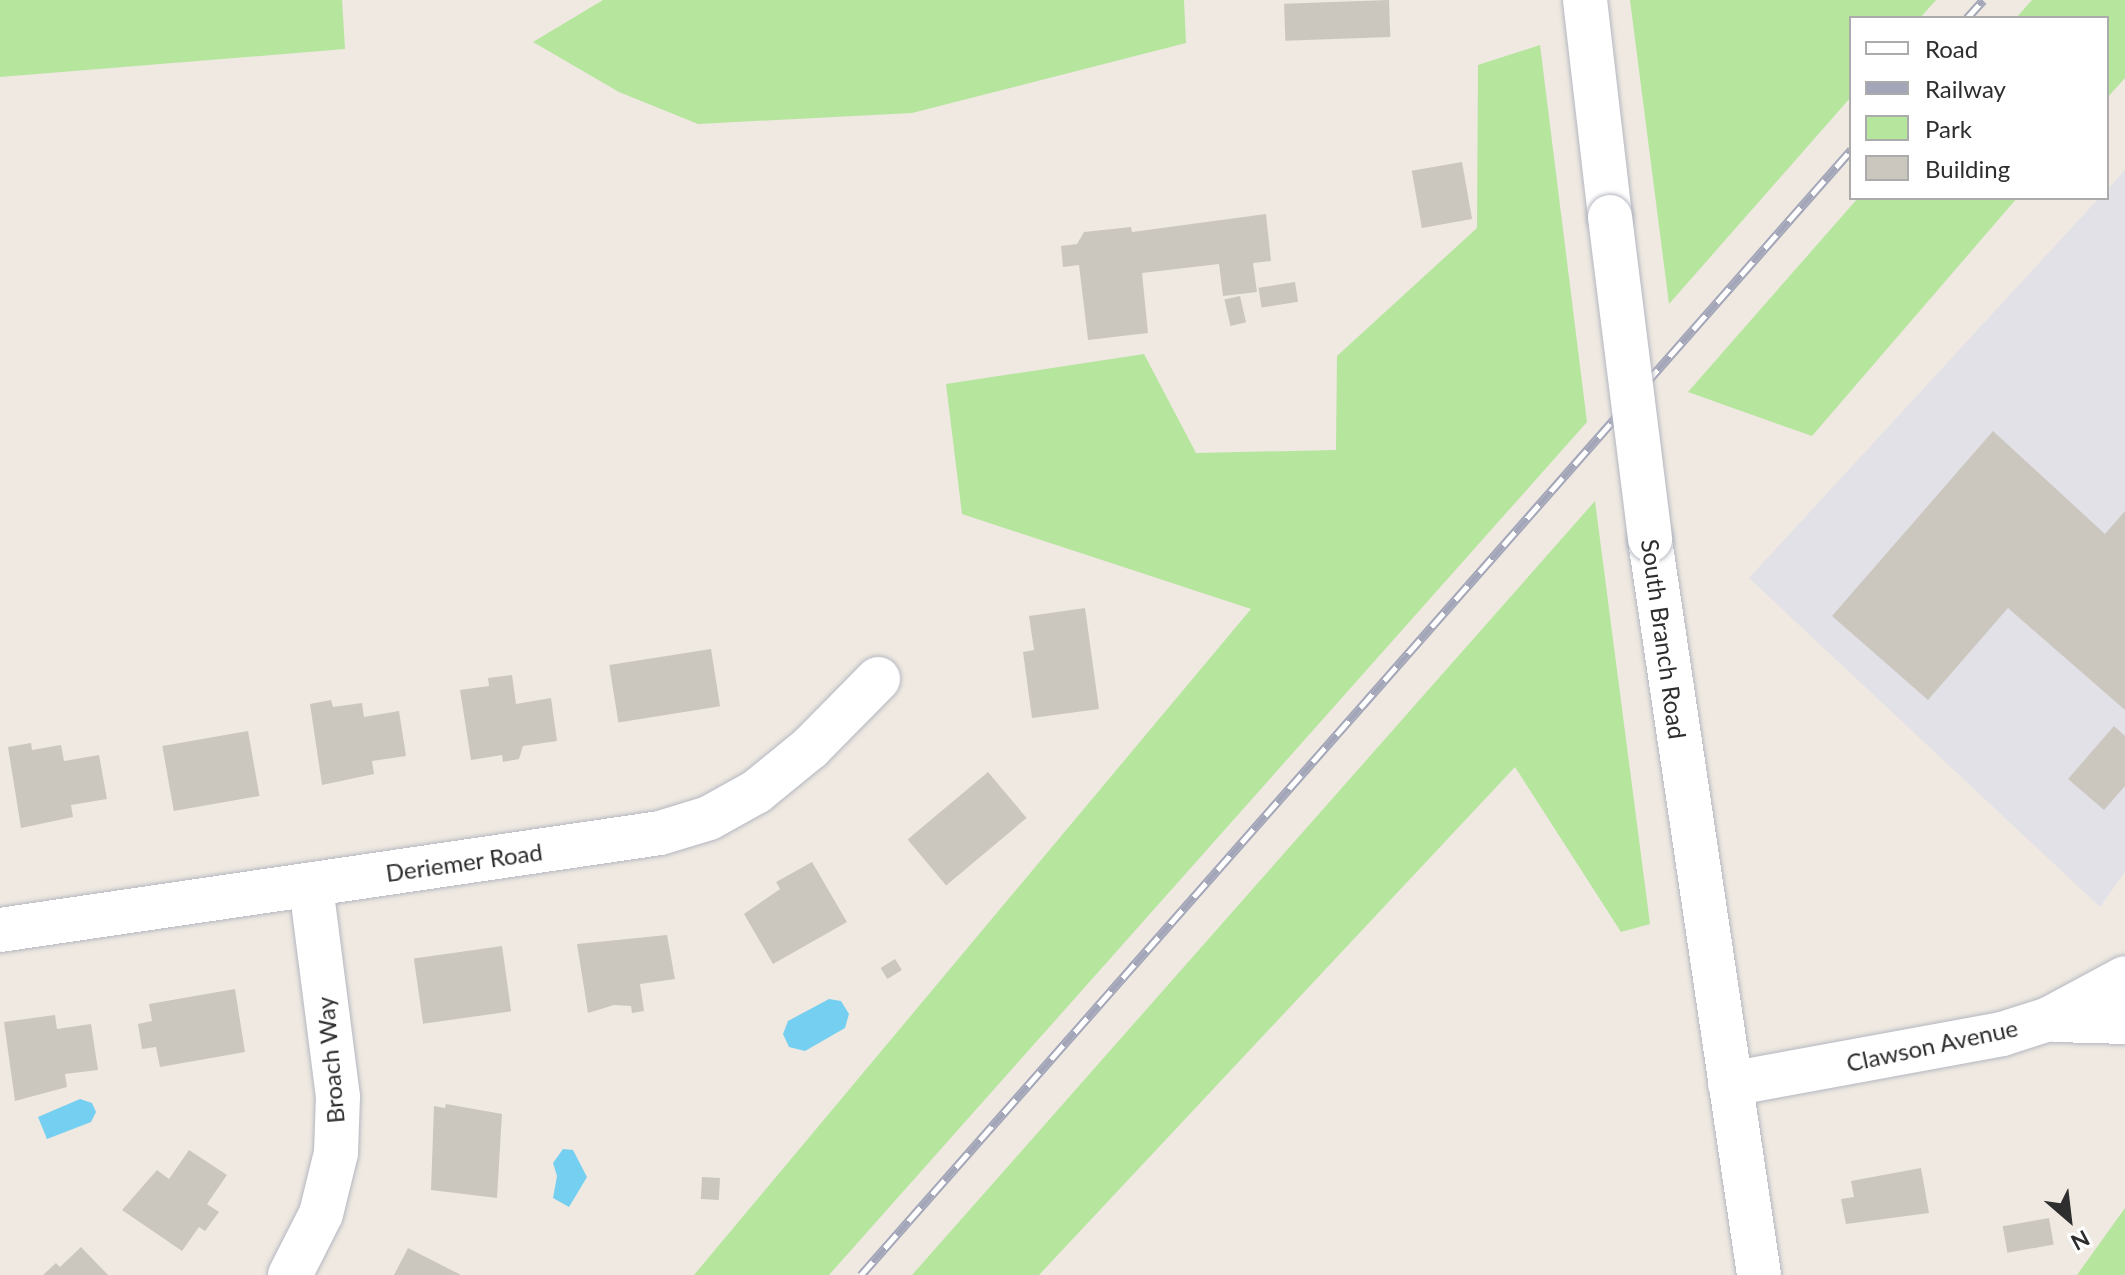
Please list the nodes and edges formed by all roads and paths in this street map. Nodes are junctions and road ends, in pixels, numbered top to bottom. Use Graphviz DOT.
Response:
graph roads {
  1 [pos="1585,0"];
  2 [pos="878,679"];
  3 [pos="311,885"];
  4 [pos="0,930"];
  5 [pos="2125,978"];
  6 [pos="2049,1019"];
  7 [pos="2125,1022"];
  8 [pos="1730,1084"];
  9 [pos="290,1275"];
  10 [pos="1759,1275"];
  1 -- 8 [label="street, South Branch Road, bridge"];
  2 -- 3 [label="street, Deriemer Road"];
  3 -- 4 [label="street, Deriemer Road"];
  3 -- 9 [label="street, Broach Way"];
  5 -- 6 [label="street, Clawson Avenue"];
  6 -- 7 [label="street"];
  6 -- 8 [label="street, Clawson Avenue"];
  8 -- 10 [label="street, South Branch Road"];
}
